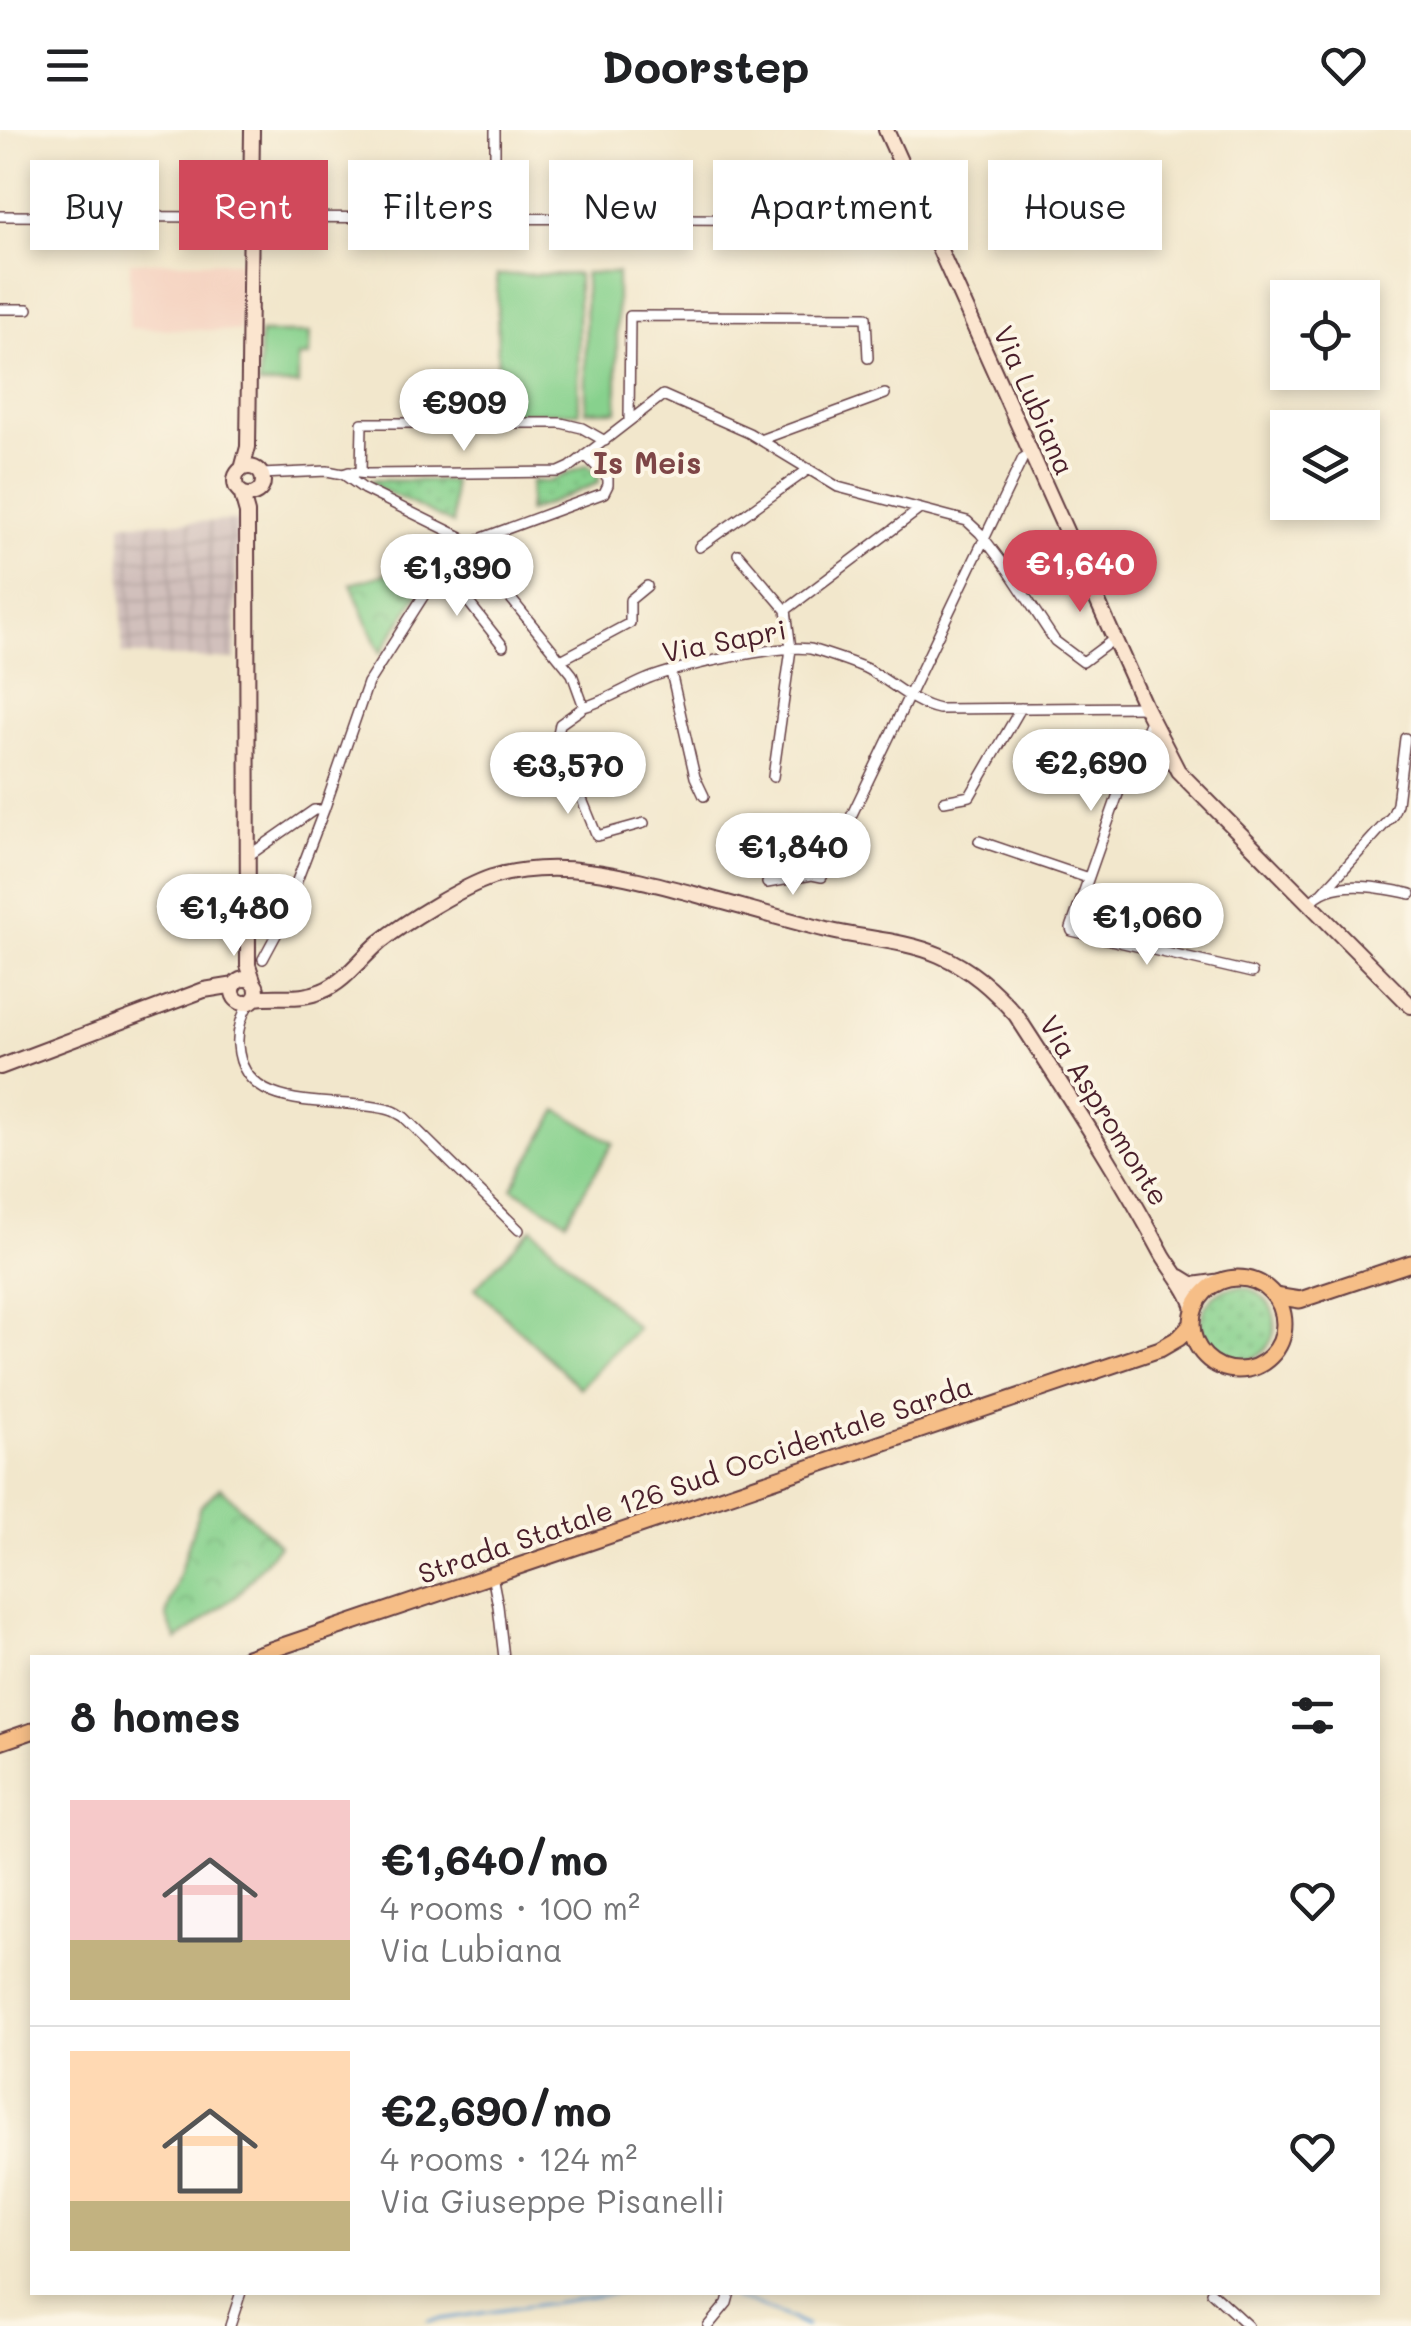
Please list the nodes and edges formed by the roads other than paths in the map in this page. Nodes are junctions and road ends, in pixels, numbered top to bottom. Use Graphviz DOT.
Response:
graph roads {
  1 [pos="252,130"];
  2 [pos="495,130"];
  3 [pos="886,130"];
  4 [pos="252,160"];
  5 [pos="495,160"];
  6 [pos="900,160"];
  7 [pos="0,216"];
  8 [pos="179,217"];
  9 [pos="529,219"];
  10 [pos="713,220"];
  11 [pos="251,250"];
  12 [pos="940,250"];
  13 [pos="0,309"];
  14 [pos="28,309"];
  15 [pos="868,358"];
  16 [pos="884,394"];
  17 [pos="629,420"];
  18 [pos="760,440"];
  19 [pos="606,441"];
  20 [pos="1030,453"];
  21 [pos="585,456"];
  22 [pos="809,469"];
  23 [pos="364,473"];
  24 [pos="344,474"];
  25 [pos="252,480"];
  26 [pos="364,489"];
  27 [pos="920,509"];
  28 [pos="985,539"];
  29 [pos="463,541"];
  30 [pos="699,547"];
  31 [pos="738,554"];
  32 [pos="441,568"];
  33 [pos="646,586"];
  34 [pos="786,610"];
  35 [pos="1114,638"];
  36 [pos="503,646"];
  37 [pos="791,650"];
  38 [pos="561,660"];
  39 [pos="671,672"];
  40 [pos="909,694"];
  41 [pos="584,707"];
  42 [pos="1021,708"];
  43 [pos="1148,713"];
  44 [pos="1405,738"];
  45 [pos="773,777"];
  46 [pos="704,796"];
  47 [pos="944,801"];
  48 [pos="324,810"];
  49 [pos="644,823"];
  50 [pos="979,841"];
  51 [pos="248,854"];
  52 [pos="1088,878"];
  53 [pos="767,883"];
  54 [pos="1324,892"];
  55 [pos="1411,894"];
  56 [pos="1309,904"];
  57 [pos="1252,973"];
  58 [pos="247,986"];
  59 [pos="1411,1006"];
  60 [pos="0,1068"];
  61 [pos="519,1230"];
  62 [pos="1411,1263"];
  63 [pos="1168,1265"];
  64 [pos="1222,1280"];
  65 [pos="1326,1292"];
  66 [pos="1275,1296"];
  67 [pos="1193,1316"];
  68 [pos="1284,1322"];
  69 [pos="1198,1348"];
  70 [pos="1160,1349"];
  71 [pos="492,1575"];
  72 [pos="256,1655"];
  73 [pos="504,1655"];
  74 [pos="30,1732"];
  75 [pos="0,1742"];
  76 [pos="241,2295"];
  77 [pos="1213,2295"];
  78 [pos="728,2298"];
  79 [pos="230,2326"];
  80 [pos="708,2326"];
  81 [pos="1248,2326"];
  1 -- 4 [label="street"];
  2 -- 5 [label="street"];
  3 -- 6 [label="street, Via Lubiana"];
  7 -- 8 [label="street"];
  9 -- 10 [label="street"];
  11 -- 25 [label="street"];
  12 -- 20 [label="street, Via Lubiana"];
  13 -- 14 [label="street"];
  15 -- 17 [label="street"];
  16 -- 18 [label="street"];
  17 -- 18 [label="street"];
  17 -- 19 [label="street"];
  18 -- 22 [label="street"];
  19 -- 21 [label="street"];
  19 -- 23 [label="street"];
  20 -- 28 [label="street"];
  20 -- 35 [label="street, Via Lubiana"];
  21 -- 23 [label="street"];
  21 -- 29 [label="street"];
  22 -- 27 [label="street"];
  22 -- 30 [label="street"];
  23 -- 24 [label="street"];
  23 -- 26 [label="street"];
  24 -- 25 [label="street"];
  24 -- 26 [label="street"];
  25 -- 51 [label="street"];
  26 -- 29 [label="street"];
  27 -- 28 [label="street"];
  27 -- 34 [label="street"];
  28 -- 35 [label="street"];
  28 -- 40 [label="street"];
  29 -- 32 [label="street"];
  29 -- 38 [label="street"];
  31 -- 34 [label="street"];
  32 -- 36 [label="street"];
  32 -- 48 [label="street"];
  33 -- 38 [label="street"];
  34 -- 37 [label="street"];
  35 -- 43 [label="street, Via Lubiana"];
  37 -- 39 [label="street, Via Sapri"];
  37 -- 40 [label="street, Via Sapri"];
  37 -- 45 [label="street"];
  38 -- 41 [label="street"];
  39 -- 41 [label="street, Via Sapri"];
  39 -- 46 [label="street"];
  40 -- 42 [label="street, Via Sapri"];
  40 -- 53 [label="street"];
  41 -- 49 [label="street, Via Sapri"];
  42 -- 43 [label="street, Via Sapri"];
  42 -- 47 [label="street"];
  43 -- 52 [label="street"];
  43 -- 56 [label="street, Via Lubiana"];
  44 -- 54 [label="street"];
  48 -- 51 [label="street"];
  48 -- 58 [label="street"];
  50 -- 52 [label="street"];
  51 -- 58 [label="street"];
  52 -- 57 [label="street"];
  54 -- 55 [label="street"];
  54 -- 56 [label="street"];
  56 -- 59 [label="street, Via Lubiana"];
  58 -- 60 [label="street, Via Aspromonte"];
  58 -- 61 [label="street"];
  58 -- 63 [label="street, Via Aspromonte"];
  62 -- 65 [label="main road"];
  63 -- 64 [label="street"];
  63 -- 67 [label="street, Via Aspromonte"];
  64 -- 66 [label="main road"];
  64 -- 67 [label="main road"];
  65 -- 66 [label="main road"];
  65 -- 68 [label="main road"];
  66 -- 68 [label="main road"];
  67 -- 69 [label="main road"];
  67 -- 70 [label="main road"];
  68 -- 69 [label="main road"];
  69 -- 70 [label="main road"];
  70 -- 71 [label="main road, Strada Statale 126 Sud Occidentale Sarda"];
  71 -- 72 [label="main road, Strada Statale 126 Sud Occidentale Sarda"];
  71 -- 73 [label="street"];
  74 -- 75 [label="main road"];
  76 -- 79 [label="street"];
  77 -- 81 [label="street"];
  78 -- 80 [label="street"];
}
